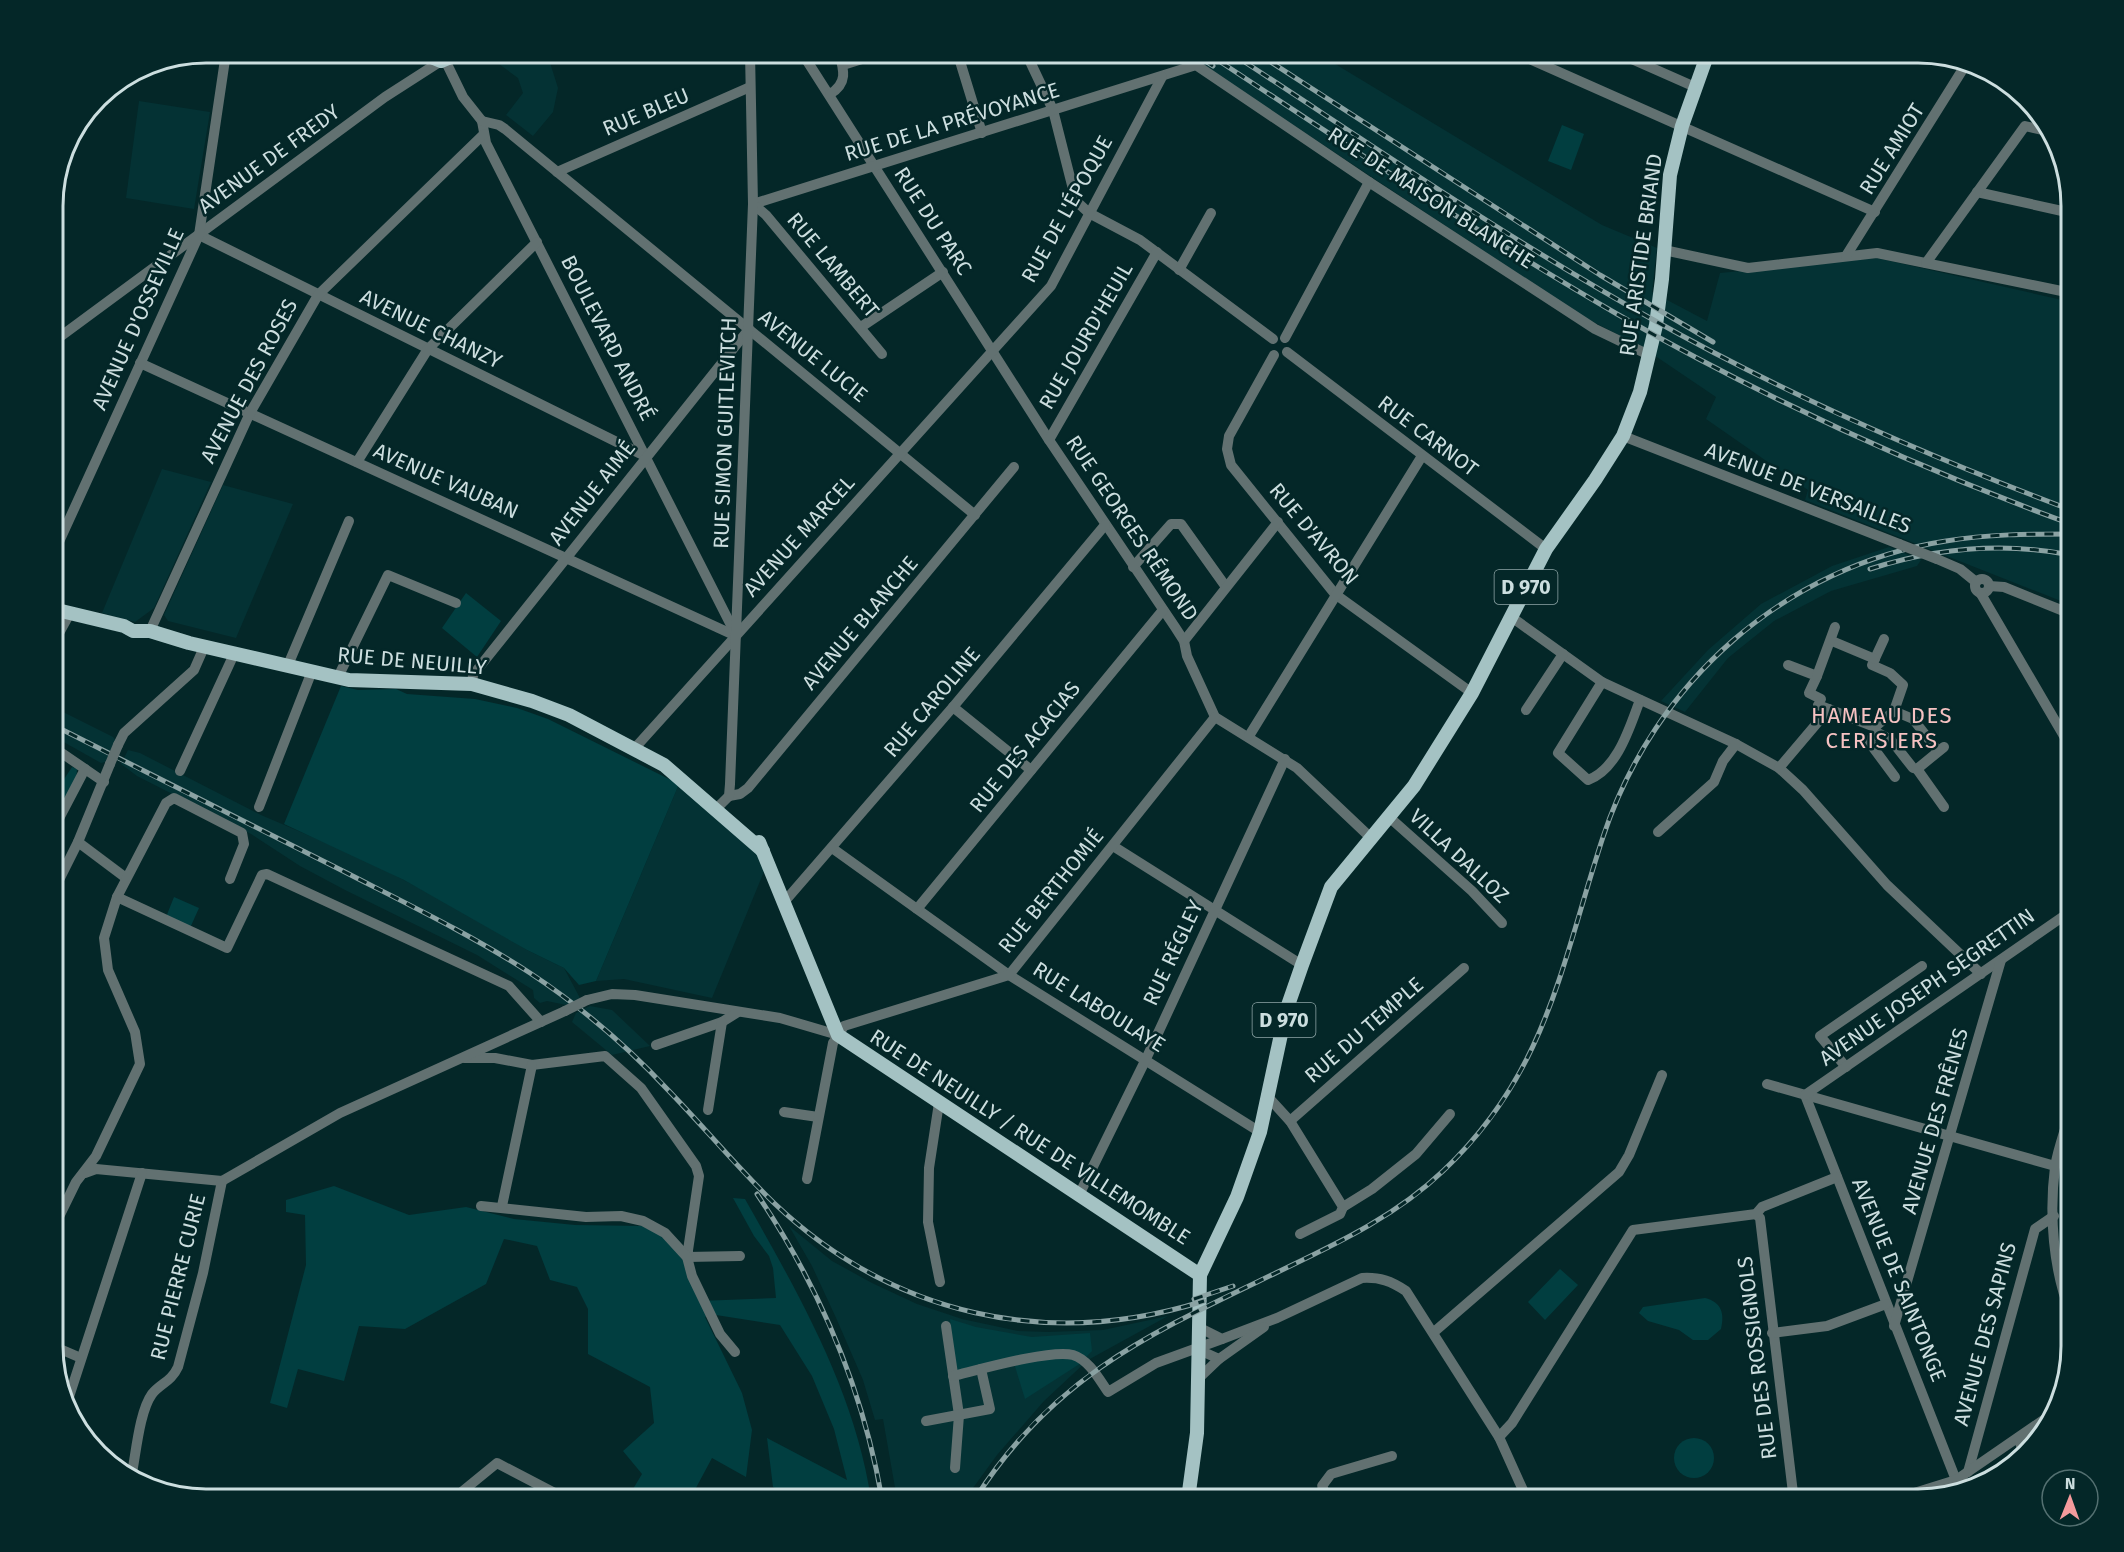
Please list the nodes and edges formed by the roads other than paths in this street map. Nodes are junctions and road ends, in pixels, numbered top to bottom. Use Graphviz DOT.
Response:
graph roads {
  1 [pos="224,63"];
  2 [pos="434,63"];
  3 [pos="445,63"];
  4 [pos="750,63"];
  5 [pos="809,63"];
  6 [pos="849,63"];
  7 [pos="960,63"];
  8 [pos="1031,63"];
  9 [pos="1541,63"];
  10 [pos="1642,63"];
  11 [pos="1704,63"];
  12 [pos="843,65"];
  13 [pos="1196,65"];
  14 [pos="1962,70"];
  15 [pos="1162,77"];
  16 [pos="750,87"];
  17 [pos="1695,87"];
  18 [pos="830,94"];
  19 [pos="1053,110"];
  20 [pos="482,122"];
  21 [pos="1682,126"];
  22 [pos="2039,129"];
  23 [pos="982,133"];
  24 [pos="484,134"];
  25 [pos="875,166"];
  26 [pos="557,171"];
  27 [pos="1369,182"];
  28 [pos="1977,192"];
  29 [pos="753,204"];
  30 [pos="2061,211"];
  31 [pos="1875,212"];
  32 [pos="1089,213"];
  33 [pos="1211,213"];
  34 [pos="199,235"];
  35 [pos="537,242"];
  36 [pos="1664,250"];
  37 [pos="1156,252"];
  38 [pos="1846,256"];
  39 [pos="1926,263"];
  40 [pos="1179,270"];
  41 [pos="943,272"];
  42 [pos="2061,291"];
  43 [pos="318,295"];
  44 [pos="861,327"];
  45 [pos="749,329"];
  46 [pos="63,335"];
  47 [pos="1285,338"];
  48 [pos="1273,339"];
  49 [pos="428,349"];
  50 [pos="993,351"];
  51 [pos="1287,352"];
  52 [pos="882,354"];
  53 [pos="1274,355"];
  54 [pos="1649,356"];
  55 [pos="140,363"];
  56 [pos="250,413"];
  57 [pos="1623,436"];
  58 [pos="1049,440"];
  59 [pos="901,452"];
  60 [pos="1422,456"];
  61 [pos="645,457"];
  62 [pos="357,462"];
  63 [pos="1014,467"];
  64 [pos="975,514"];
  65 [pos="349,521"];
  66 [pos="1278,522"];
  67 [pos="1105,525"];
  68 [pos="63,533"];
  69 [pos="1546,549"];
  70 [pos="566,557"];
  71 [pos="1133,567"];
  72 [pos="1226,587"];
  73 [pos="1985,590"];
  74 [pos="1335,594"];
  75 [pos="456,603"];
  76 [pos="1163,610"];
  77 [pos="2061,610"];
  78 [pos="63,611"];
  79 [pos="70,613"];
  80 [pos="1510,616"];
  81 [pos="63,626"];
  82 [pos="1835,627"];
  83 [pos="152,628"];
  84 [pos="736,636"];
  85 [pos="1884,639"];
  86 [pos="1184,641"];
  87 [pos="1832,641"];
  88 [pos="202,644"];
  89 [pos="235,652"];
  90 [pos="1563,654"];
  91 [pos="1875,659"];
  92 [pos="288,665"];
  93 [pos="1788,665"];
  94 [pos="312,671"];
  95 [pos="1817,676"];
  96 [pos="338,677"];
  97 [pos="1602,682"];
  98 [pos="472,684"];
  99 [pos="1472,693"];
  100 [pos="1640,700"];
  101 [pos="1823,705"];
  102 [pos="953,707"];
  103 [pos="1526,710"];
  104 [pos="1894,711"];
  105 [pos="1215,717"];
  106 [pos="2061,728"];
  107 [pos="1876,730"];
  108 [pos="1249,736"];
  109 [pos="1736,744"];
  110 [pos="634,749"];
  111 [pos="63,754"];
  112 [pos="1285,759"];
  113 [pos="1779,768"];
  114 [pos="85,769"];
  115 [pos="1917,769"];
  116 [pos="1031,770"];
  117 [pos="180,771"];
  118 [pos="1895,777"];
  119 [pos="104,782"];
  120 [pos="722,803"];
  121 [pos="259,807"];
  122 [pos="1944,807"];
  123 [pos="63,811"];
  124 [pos="1389,817"];
  125 [pos="1658,832"];
  126 [pos="1371,838"];
  127 [pos="78,842"];
  128 [pos="1113,846"];
  129 [pos="832,848"];
  130 [pos="63,872"];
  131 [pos="126,878"];
  132 [pos="230,879"];
  133 [pos="117,897"];
  134 [pos="785,901"];
  135 [pos="917,909"];
  136 [pos="1214,910"];
  137 [pos="2061,919"];
  138 [pos="1503,923"];
  139 [pos="2001,960"];
  140 [pos="1302,965"];
  141 [pos="1922,966"];
  142 [pos="1464,968"];
  143 [pos="1981,974"];
  144 [pos="1009,975"];
  145 [pos="738,1012"];
  146 [pos="541,1022"];
  147 [pos="722,1022"];
  148 [pos="838,1035"];
  149 [pos="656,1045"];
  150 [pos="457,1058"];
  151 [pos="1146,1059"];
  152 [pos="532,1065"];
  153 [pos="1846,1067"];
  154 [pos="1662,1076"];
  155 [pos="1767,1084"];
  156 [pos="1805,1095"];
  157 [pos="1268,1097"];
  158 [pos="939,1103"];
  159 [pos="708,1110"];
  160 [pos="784,1112"];
  161 [pos="1450,1114"];
  162 [pos="818,1117"];
  163 [pos="1290,1122"];
  164 [pos="1260,1132"];
  165 [pos="1951,1136"];
  166 [pos="2061,1146"];
  167 [pos="2055,1166"];
  168 [pos="85,1173"];
  169 [pos="142,1173"];
  170 [pos="1837,1177"];
  171 [pos="807,1179"];
  172 [pos="222,1181"];
  173 [pos="1079,1195"];
  174 [pos="481,1206"];
  175 [pos="502,1206"];
  176 [pos="1343,1207"];
  177 [pos="63,1208"];
  178 [pos="1756,1214"];
  179 [pos="2054,1216"];
  180 [pos="1300,1234"];
  181 [pos="740,1256"];
  182 [pos="687,1257"];
  183 [pos="1200,1275"];
  184 [pos="2061,1277"];
  185 [pos="940,1282"];
  186 [pos="1886,1304"];
  187 [pos="1277,1318"];
  188 [pos="946,1326"];
  189 [pos="1894,1326"];
  190 [pos="1198,1328"];
  191 [pos="1434,1332"];
  192 [pos="1772,1332"];
  193 [pos="1222,1339"];
  194 [pos="1197,1349"];
  195 [pos="63,1350"];
  196 [pos="735,1352"];
  197 [pos="81,1358"];
  198 [pos="1219,1359"];
  199 [pos="981,1369"];
  200 [pos="953,1376"];
  201 [pos="1197,1380"];
  202 [pos="71,1391"];
  203 [pos="959,1415"];
  204 [pos="926,1421"];
  205 [pos="2038,1424"];
  206 [pos="1499,1437"];
  207 [pos="2018,1438"];
  208 [pos="2021,1445"];
  209 [pos="1392,1456"];
  210 [pos="956,1468"];
  211 [pos="133,1469"];
  212 [pos="1968,1472"];
  213 [pos="1956,1480"];
  214 [pos="1931,1488"];
  215 [pos="466,1489"];
  216 [pos="546,1489"];
  217 [pos="1189,1489"];
  218 [pos="1323,1489"];
  219 [pos="1522,1489"];
  220 [pos="1792,1489"];
  1 -- 34 [label="street, AVENUE D'OSSEVILLE"];
  2 -- 34 [label="street, AVENUE DE FREDY"];
  3 -- 20 [label="street, BOULEVARD ANDRÉ"];
  4 -- 16 [label="street, RUE SIMON GUITLEVITCH"];
  5 -- 18 [label="street, RUE DU PARC"];
  6 -- 12 [label="street"];
  7 -- 23 [label="street"];
  8 -- 19 [label="street"];
  9 -- 21 [label="street"];
  10 -- 17 [label="street"];
  11 -- 17 [label="main road, RUE ARISTIDE BRIAND / D 970"];
  12 -- 18 [label="street"];
  13 -- 15 [label="street, RUE DE LA PRÉVOYANCE"];
  13 -- 27 [label="street, RUE DE MAISON BLANCHE"];
  14 -- 31 [label="street, RUE AMIOT"];
  15 -- 19 [label="street, RUE DE LA PRÉVOYANCE"];
  15 -- 32 [label="street, RUE DE L'ÉPOQUE"];
  16 -- 26 [label="street, RUE BLEU"];
  16 -- 29 [label="street, RUE SIMON GUITLEVITCH"];
  17 -- 21 [label="main road, RUE ARISTIDE BRIAND / D 970"];
  18 -- 25 [label="street, RUE DU PARC"];
  19 -- 23 [label="street, RUE DE LA PRÉVOYANCE"];
  19 -- 32 [label="street"];
  20 -- 24 [label="street, BOULEVARD ANDRÉ"];
  20 -- 26 [label="street, AVENUE LUCIE"];
  21 -- 31 [label="street"];
  21 -- 36 [label="main road, RUE ARISTIDE BRIAND / D 970"];
  22 -- 28 [label="street"];
  23 -- 25 [label="street, RUE DE LA PRÉVOYANCE"];
  24 -- 35 [label="street, BOULEVARD ANDRÉ"];
  24 -- 43 [label="street, AVENUE DES ROSES"];
  25 -- 29 [label="street, RUE DE LA PRÉVOYANCE"];
  25 -- 41 [label="street, RUE DU PARC"];
  26 -- 45 [label="street, AVENUE LUCIE"];
  27 -- 47 [label="street"];
  27 -- 54 [label="street, RUE DE MAISON BLANCHE"];
  28 -- 30 [label="street"];
  28 -- 39 [label="street"];
  29 -- 44 [label="street, RUE LAMBERT"];
  29 -- 45 [label="street, RUE SIMON GUITLEVITCH"];
  31 -- 38 [label="street, RUE AMIOT"];
  32 -- 37 [label="street"];
  32 -- 50 [label="street, RUE DE L'ÉPOQUE"];
  33 -- 40 [label="street"];
  34 -- 43 [label="street, AVENUE CHANZY"];
  34 -- 46 [label="street, AVENUE DE FREDY"];
  34 -- 55 [label="street, AVENUE D'OSSEVILLE"];
  35 -- 49 [label="street"];
  35 -- 61 [label="street, BOULEVARD ANDRÉ"];
  36 -- 38 [label="street"];
  36 -- 54 [label="main road, RUE ARISTIDE BRIAND / D 970"];
  37 -- 40 [label="street"];
  37 -- 58 [label="street, RUE JOURD'HEUIL"];
  38 -- 39 [label="street"];
  39 -- 42 [label="street"];
  40 -- 48 [label="street"];
  41 -- 44 [label="street"];
  41 -- 50 [label="street, RUE DU PARC"];
  43 -- 49 [label="street, AVENUE CHANZY"];
  43 -- 56 [label="street, AVENUE DES ROSES"];
  44 -- 52 [label="street, RUE LAMBERT"];
  45 -- 59 [label="street, AVENUE LUCIE"];
  45 -- 61 [label="street, AVENUE AIMÉ"];
  45 -- 84 [label="street, RUE SIMON GUITLEVITCH"];
  47 -- 48 [label="street"];
  47 -- 51 [label="street"];
  48 -- 53 [label="street"];
  49 -- 61 [label="street, AVENUE CHANZY"];
  49 -- 62 [label="street"];
  50 -- 58 [label="street, RUE GEORGES RÉMOND"];
  50 -- 59 [label="street, AVENUE MARCEL"];
  51 -- 53 [label="street"];
  51 -- 60 [label="street, RUE CARNOT"];
  53 -- 66 [label="street, RUE D'AVRON"];
  54 -- 57 [label="main road, RUE ARISTIDE BRIAND / D 970"];
  55 -- 56 [label="street, AVENUE VAUBAN"];
  55 -- 68 [label="street, AVENUE D'OSSEVILLE"];
  56 -- 62 [label="street, AVENUE VAUBAN"];
  56 -- 83 [label="street, AVENUE DES ROSES"];
  57 -- 69 [label="main road, RUE ARISTIDE BRIAND / D 970"];
  57 -- 73 [label="street, AVENUE DE VERSAILLES, bridge"];
  58 -- 67 [label="street, RUE GEORGES RÉMOND"];
  59 -- 64 [label="street, AVENUE LUCIE"];
  59 -- 84 [label="street, AVENUE MARCEL"];
  60 -- 69 [label="street, RUE CARNOT"];
  60 -- 74 [label="street"];
  61 -- 70 [label="street, AVENUE AIMÉ"];
  61 -- 84 [label="street, BOULEVARD ANDRÉ"];
  62 -- 70 [label="street, AVENUE VAUBAN"];
  63 -- 64 [label="street, AVENUE BLANCHE"];
  64 -- 120 [label="street, AVENUE BLANCHE"];
  65 -- 92 [label="street"];
  66 -- 72 [label="street"];
  66 -- 74 [label="street, RUE D'AVRON"];
  67 -- 71 [label="street, RUE GEORGES RÉMOND"];
  67 -- 102 [label="street, RUE CAROLINE"];
  69 -- 80 [label="main road, RUE ARISTIDE BRIAND / D 970"];
  70 -- 84 [label="street, AVENUE VAUBAN"];
  70 -- 98 [label="street, AVENUE AIMÉ"];
  71 -- 72 [label="street"];
  71 -- 76 [label="street, RUE GEORGES RÉMOND"];
  72 -- 86 [label="street"];
  73 -- 77 [label="street, AVENUE DE VERSAILLES"];
  73 -- 106 [label="street"];
  74 -- 99 [label="street, RUE D'AVRON"];
  74 -- 108 [label="street"];
  75 -- 96 [label="street"];
  76 -- 86 [label="street, RUE GEORGES RÉMOND"];
  76 -- 116 [label="street, RUE DES ACACIAS"];
  78 -- 79 [label="main road, RUE DE NEUILLY"];
  79 -- 81 [label="street"];
  79 -- 83 [label="main road, RUE DE NEUILLY"];
  80 -- 90 [label="street"];
  80 -- 99 [label="main road, RUE ARISTIDE BRIAND / D 970"];
  82 -- 87 [label="street"];
  83 -- 88 [label="main road, RUE DE NEUILLY"];
  84 -- 110 [label="street, AVENUE MARCEL"];
  84 -- 120 [label="street, RUE SIMON GUITLEVITCH"];
  85 -- 91 [label="street"];
  86 -- 105 [label="street, RUE GEORGES RÉMOND"];
  87 -- 91 [label="street"];
  87 -- 95 [label="street"];
  88 -- 89 [label="main road, RUE DE NEUILLY"];
  88 -- 119 [label="street, bridge"];
  89 -- 92 [label="main road, RUE DE NEUILLY"];
  89 -- 117 [label="street"];
  90 -- 97 [label="street"];
  90 -- 103 [label="street"];
  91 -- 104 [label="street"];
  92 -- 94 [label="main road, RUE DE NEUILLY"];
  93 -- 95 [label="street"];
  94 -- 96 [label="main road, RUE DE NEUILLY"];
  94 -- 121 [label="street"];
  95 -- 101 [label="street"];
  96 -- 98 [label="main road, RUE DE NEUILLY"];
  97 -- 100 [label="street"];
  97 -- 100 [label="street"];
  98 -- 110 [label="main road, RUE DE NEUILLY"];
  99 -- 124 [label="main road, RUE ARISTIDE BRIAND / D 970"];
  100 -- 109 [label="street"];
  101 -- 107 [label="street"];
  101 -- 113 [label="street"];
  102 -- 116 [label="street"];
  102 -- 129 [label="street, RUE CAROLINE"];
  104 -- 107 [label="street"];
  104 -- 115 [label="street"];
  105 -- 108 [label="street"];
  105 -- 128 [label="street, RUE BERTHOMIÉ"];
  107 -- 115 [label="street"];
  107 -- 118 [label="street"];
  108 -- 112 [label="street"];
  109 -- 113 [label="street"];
  109 -- 125 [label="street"];
  110 -- 120 [label="main road, RUE DE NEUILLY"];
  111 -- 114 [label="street"];
  112 -- 126 [label="street"];
  112 -- 136 [label="street, RUE RÉGLEY"];
  113 -- 143 [label="street"];
  114 -- 119 [label="street"];
  114 -- 123 [label="street"];
  115 -- 122 [label="street"];
  116 -- 135 [label="street, RUE DES ACACIAS"];
  119 -- 127 [label="street"];
  120 -- 134 [label="main road, RUE DE NEUILLY"];
  124 -- 126 [label="main road, RUE ARISTIDE BRIAND / D 970"];
  124 -- 138 [label="street, VILLA DALLOZ"];
  126 -- 140 [label="main road, RUE ARISTIDE BRIAND / D 970"];
  127 -- 130 [label="street"];
  127 -- 131 [label="street"];
  128 -- 136 [label="street"];
  128 -- 144 [label="street, RUE BERTHOMIÉ"];
  129 -- 134 [label="street, RUE CAROLINE"];
  129 -- 135 [label="street, RUE LABOULAYE"];
  131 -- 132 [label="street"];
  131 -- 133 [label="street"];
  133 -- 146 [label="street"];
  133 -- 168 [label="street"];
  134 -- 148 [label="main road, RUE DE NEUILLY"];
  135 -- 144 [label="street, RUE LABOULAYE"];
  136 -- 140 [label="street"];
  136 -- 151 [label="street, RUE RÉGLEY"];
  137 -- 139 [label="street, AVENUE JOSEPH SEGRETTIN"];
  139 -- 143 [label="street, AVENUE JOSEPH SEGRETTIN"];
  139 -- 165 [label="street, AVENUE DES FRÊNES"];
  140 -- 157 [label="main road, D 970"];
  141 -- 153 [label="street"];
  142 -- 163 [label="street, RUE DU TEMPLE"];
  143 -- 153 [label="street, AVENUE JOSEPH SEGRETTIN"];
  144 -- 148 [label="street, RUE BERTHOMIÉ"];
  144 -- 151 [label="street, RUE LABOULAYE"];
  145 -- 146 [label="street, bridge"];
  145 -- 147 [label="street"];
  145 -- 148 [label="street"];
  146 -- 150 [label="street"];
  147 -- 149 [label="street"];
  147 -- 159 [label="street"];
  148 -- 158 [label="main road, RUE DE NEUILLY / RUE DE VILLEMOMBLE"];
  148 -- 162 [label="street"];
  150 -- 152 [label="street"];
  150 -- 172 [label="street"];
  151 -- 164 [label="street, RUE LABOULAYE"];
  151 -- 173 [label="street, RUE RÉGLEY"];
  152 -- 175 [label="street"];
  152 -- 182 [label="street"];
  153 -- 156 [label="street, AVENUE JOSEPH SEGRETTIN"];
  154 -- 191 [label="street"];
  155 -- 156 [label="street"];
  156 -- 165 [label="street"];
  156 -- 170 [label="street, AVENUE DE SAINTONGE"];
  157 -- 163 [label="street"];
  157 -- 164 [label="main road, D 970"];
  158 -- 173 [label="main road, RUE DE NEUILLY / RUE DE VILLEMOMBLE"];
  158 -- 185 [label="street"];
  160 -- 162 [label="street"];
  161 -- 176 [label="street"];
  162 -- 171 [label="street"];
  163 -- 176 [label="street"];
  164 -- 183 [label="main road, D 970"];
  165 -- 167 [label="street"];
  165 -- 189 [label="street, AVENUE DES FRÊNES"];
  166 -- 167 [label="street"];
  167 -- 179 [label="street"];
  168 -- 169 [label="street"];
  168 -- 177 [label="street"];
  169 -- 172 [label="street"];
  169 -- 197 [label="street"];
  170 -- 178 [label="street"];
  170 -- 186 [label="street, AVENUE DE SAINTONGE"];
  172 -- 211 [label="street, RUE PIERRE CURIE"];
  173 -- 183 [label="main road, RUE DE NEUILLY / RUE DE VILLEMOMBLE"];
  174 -- 175 [label="street"];
  175 -- 182 [label="street"];
  176 -- 180 [label="street"];
  178 -- 192 [label="street, RUE DES ROSSIGNOLS"];
  178 -- 206 [label="street"];
  179 -- 184 [label="street"];
  179 -- 212 [label="street, AVENUE DES SAPINS"];
  181 -- 182 [label="street"];
  182 -- 196 [label="street"];
  183 -- 190 [label="main road, D 970"];
  186 -- 189 [label="street, AVENUE DE SAINTONGE"];
  186 -- 192 [label="street"];
  187 -- 191 [label="street"];
  187 -- 193 [label="street"];
  187 -- 198 [label="street"];
  188 -- 200 [label="street"];
  189 -- 213 [label="street, AVENUE DE SAINTONGE"];
  190 -- 193 [label="street"];
  190 -- 194 [label="main road, D 970"];
  191 -- 206 [label="street"];
  192 -- 220 [label="street, RUE DES ROSSIGNOLS"];
  193 -- 194 [label="street"];
  194 -- 198 [label="street"];
  194 -- 199 [label="street"];
  194 -- 201 [label="main road, D 970"];
  195 -- 197 [label="street"];
  197 -- 202 [label="street"];
  198 -- 201 [label="street"];
  199 -- 200 [label="street"];
  199 -- 203 [label="street"];
  200 -- 203 [label="street"];
  201 -- 217 [label="main road, D 970"];
  203 -- 204 [label="street"];
  203 -- 210 [label="street"];
  205 -- 207 [label="street"];
  206 -- 219 [label="street"];
  207 -- 208 [label="street"];
  207 -- 212 [label="street"];
  209 -- 218 [label="street"];
  212 -- 213 [label="street"];
  213 -- 214 [label="street"];
  215 -- 216 [label="street"];
}
